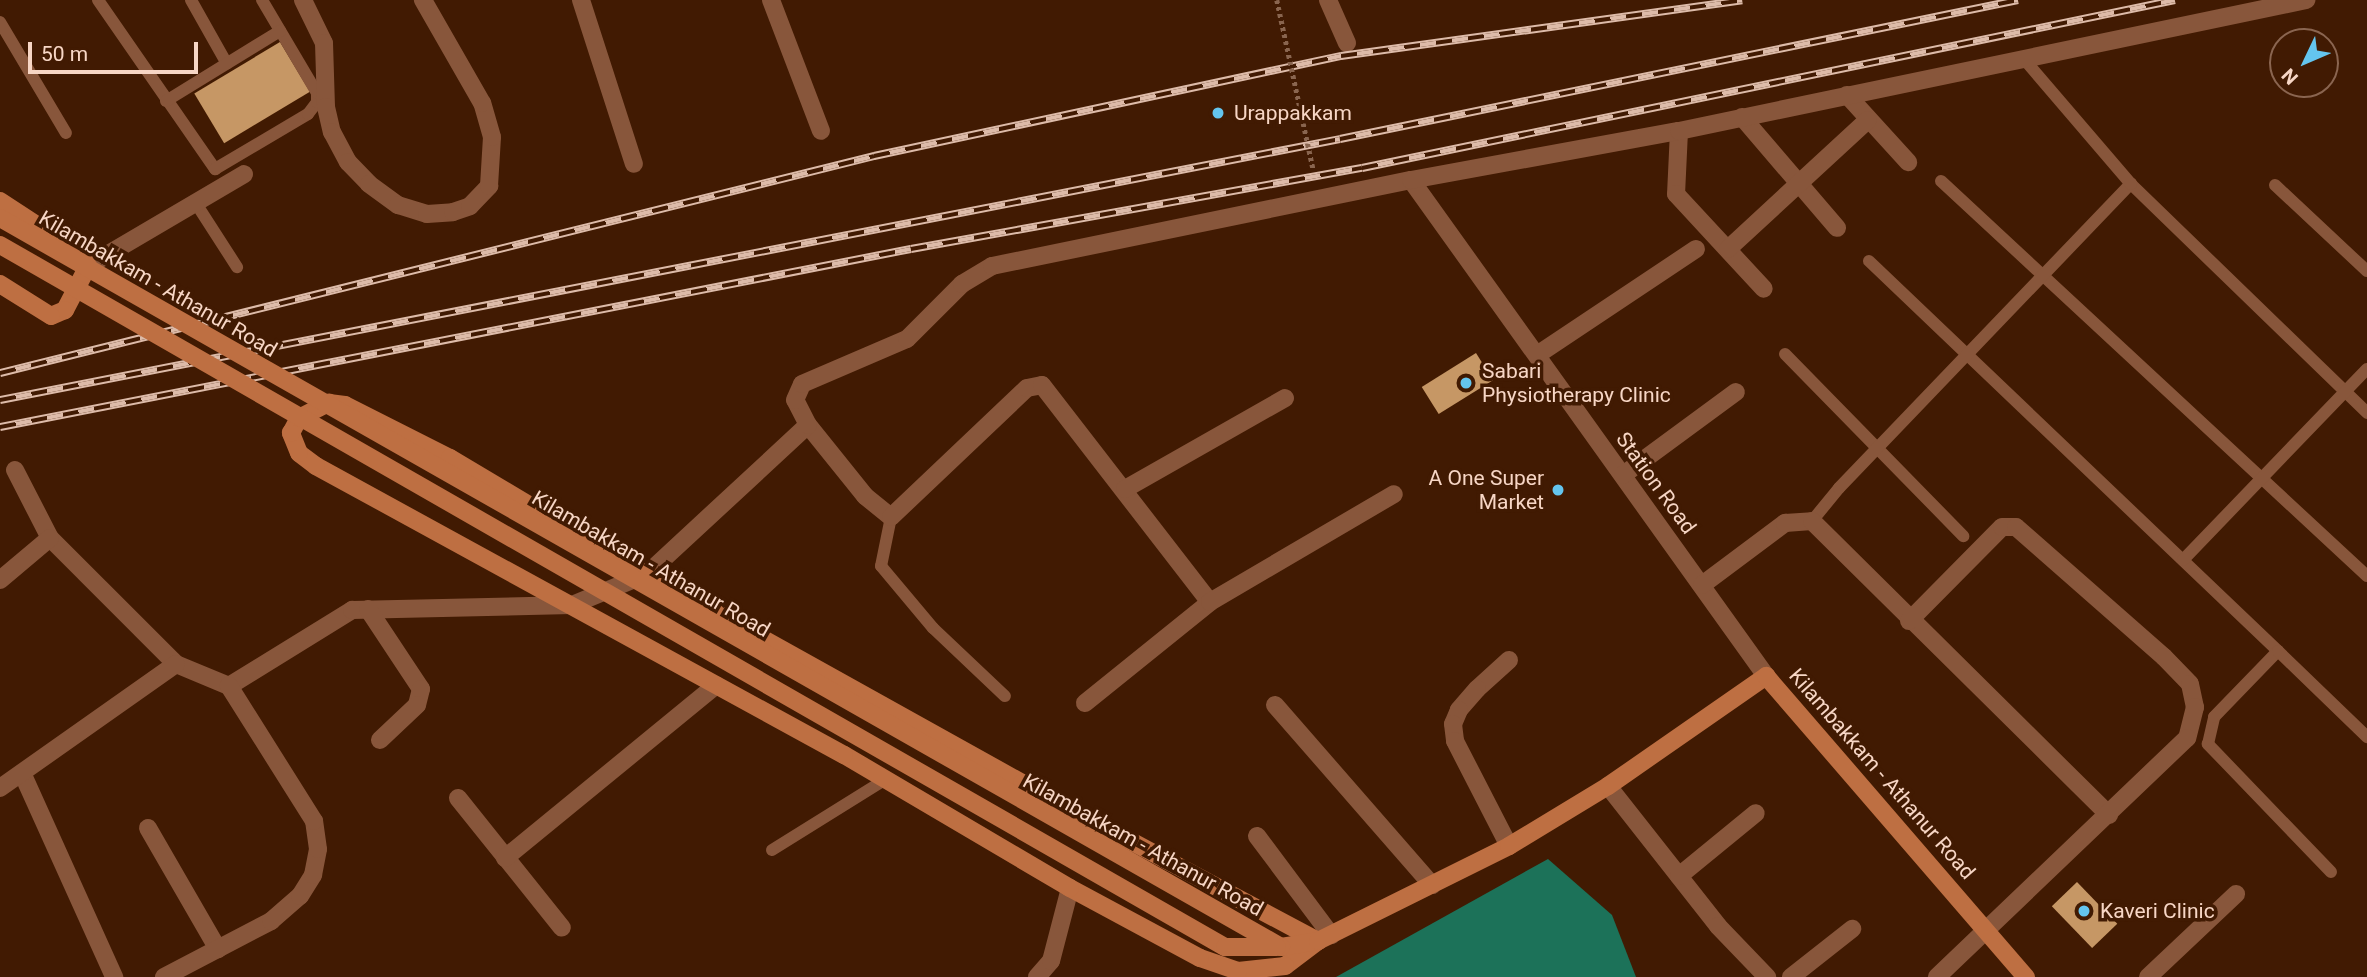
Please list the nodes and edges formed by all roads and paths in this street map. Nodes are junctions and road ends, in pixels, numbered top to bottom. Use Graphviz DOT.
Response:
graph roads {
  1 [pos="98,0"];
  2 [pos="191,0"];
  3 [pos="262,0"];
  4 [pos="303,0"];
  5 [pos="423,0"];
  6 [pos="581,0"];
  7 [pos="1277,0"];
  8 [pos="1328,0"];
  9 [pos="2306,0"];
  10 [pos="777,2"];
  11 [pos="0,22"];
  12 [pos="280,32"];
  13 [pos="1347,43"];
  14 [pos="2022,57"];
  15 [pos="227,64"];
  16 [pos="1847,95"];
  17 [pos="166,102"];
  18 [pos="1742,117"];
  19 [pos="1868,120"];
  20 [pos="821,131"];
  21 [pos="1679,131"];
  22 [pos="66,133"];
  23 [pos="1908,162"];
  24 [pos="634,164"];
  25 [pos="1313,169"];
  26 [pos="244,174"];
  27 [pos="1411,180"];
  28 [pos="1941,181"];
  29 [pos="1797,183"];
  30 [pos="2131,184"];
  31 [pos="2275,185"];
  32 [pos="0,201"];
  33 [pos="197,205"];
  34 [pos="0,218"];
  35 [pos="1837,228"];
  36 [pos="0,245"];
  37 [pos="1696,249"];
  38 [pos="1728,249"];
  39 [pos="1868,261"];
  40 [pos="88,266"];
  41 [pos="237,267"];
  42 [pos="2367,271"];
  43 [pos="2046,276"];
  44 [pos="0,284"];
  45 [pos="1764,289"];
  46 [pos="1968,352"];
  47 [pos="1785,354"];
  48 [pos="1537,355"];
  49 [pos="2367,369"];
  50 [pos="1736,392"];
  51 [pos="2345,392"];
  52 [pos="1285,398"];
  53 [pos="2367,413"];
  54 [pos="808,425"];
  55 [pos="1878,447"];
  56 [pos="15,470"];
  57 [pos="1623,475"];
  58 [pos="2262,478"];
  59 [pos="1125,489"];
  60 [pos="1394,494"];
  61 [pos="891,517"];
  62 [pos="1812,522"];
  63 [pos="1963,536"];
  64 [pos="50,538"];
  65 [pos="2183,559"];
  66 [pos="647,574"];
  67 [pos="2367,576"];
  68 [pos="0,580"];
  69 [pos="1702,585"];
  70 [pos="1210,602"];
  71 [pos="572,606"];
  72 [pos="368,609"];
  73 [pos="1909,621"];
  74 [pos="2278,651"];
  75 [pos="1508,660"];
  76 [pos="176,664"];
  77 [pos="1766,676"];
  78 [pos="716,685"];
  79 [pos="229,686"];
  80 [pos="1005,696"];
  81 [pos="1085,703"];
  82 [pos="1275,705"];
  83 [pos="2367,737"];
  84 [pos="380,740"];
  85 [pos="23,775"];
  86 [pos="883,781"];
  87 [pos="1608,786"];
  88 [pos="0,788"];
  89 [pos="458,798"];
  90 [pos="1756,813"];
  91 [pos="2109,815"];
  92 [pos="148,828"];
  93 [pos="1257,836"];
  94 [pos="1509,846"];
  95 [pos="772,850"];
  96 [pos="505,858"];
  97 [pos="2331,872"];
  98 [pos="1679,876"];
  99 [pos="1432,885"];
  100 [pos="1070,888"];
  101 [pos="2236,894"];
  102 [pos="1984,927"];
  103 [pos="562,928"];
  104 [pos="1852,929"];
  105 [pos="1325,938"];
  106 [pos="1280,947"];
  107 [pos="218,949"];
  108 [pos="1237,974"];
  109 [pos="114,977"];
  110 [pos="164,977"];
  111 [pos="1037,977"];
  112 [pos="1767,977"];
  113 [pos="1791,977"];
  114 [pos="1937,977"];
  115 [pos="2026,977"];
  116 [pos="2148,977"];
  1 -- 17 [label="lane"];
  2 -- 15 [label="lane"];
  3 -- 12 [label="lane"];
  4 -- 5 [label="street"];
  6 -- 24 [label="street"];
  7 -- 25 [label="path, bridge"];
  8 -- 13 [label="street"];
  9 -- 14 [label="street"];
  10 -- 20 [label="street"];
  11 -- 22 [label="lane"];
  12 -- 15 [label="lane"];
  12 -- 17 [label="lane"];
  14 -- 16 [label="street"];
  14 -- 30 [label="lane"];
  15 -- 17 [label="lane"];
  16 -- 18 [label="street"];
  16 -- 19 [label="street"];
  18 -- 21 [label="street"];
  18 -- 29 [label="street"];
  19 -- 23 [label="street"];
  19 -- 29 [label="street"];
  21 -- 27 [label="street"];
  21 -- 38 [label="street"];
  26 -- 33 [label="street"];
  27 -- 48 [label="street, Station Road"];
  27 -- 54 [label="street"];
  28 -- 43 [label="lane"];
  29 -- 35 [label="street"];
  29 -- 38 [label="street"];
  30 -- 43 [label="lane"];
  30 -- 51 [label="lane"];
  31 -- 42 [label="lane"];
  32 -- 40 [label="street"];
  33 -- 40 [label="street"];
  33 -- 41 [label="lane"];
  34 -- 106 [label="street, Kilambakkam - Athanur Road, bridge"];
  36 -- 106 [label="street, Kilambakkam - Athanur Road, bridge"];
  37 -- 48 [label="street"];
  38 -- 45 [label="street"];
  39 -- 46 [label="lane"];
  40 -- 44 [label="street"];
  43 -- 46 [label="lane"];
  43 -- 58 [label="lane"];
  46 -- 55 [label="lane"];
  46 -- 65 [label="lane"];
  47 -- 55 [label="lane"];
  48 -- 57 [label="street, Station Road"];
  49 -- 51 [label="lane"];
  50 -- 57 [label="street"];
  51 -- 53 [label="lane"];
  51 -- 58 [label="lane"];
  52 -- 59 [label="street"];
  54 -- 61 [label="street"];
  54 -- 66 [label="street"];
  55 -- 62 [label="lane"];
  55 -- 63 [label="lane"];
  56 -- 64 [label="street"];
  57 -- 69 [label="street, Station Road"];
  58 -- 65 [label="lane"];
  58 -- 67 [label="lane"];
  59 -- 61 [label="street"];
  59 -- 70 [label="street"];
  60 -- 70 [label="street"];
  61 -- 80 [label="lane"];
  62 -- 69 [label="street"];
  62 -- 73 [label="street"];
  64 -- 68 [label="street"];
  64 -- 76 [label="street"];
  65 -- 74 [label="lane"];
  66 -- 71 [label="street"];
  66 -- 71 [label="street"];
  66 -- 105 [label="street"];
  69 -- 77 [label="street, Station Road"];
  70 -- 81 [label="street"];
  71 -- 72 [label="street"];
  71 -- 78 [label="street"];
  72 -- 79 [label="street"];
  72 -- 84 [label="street"];
  73 -- 91 [label="street"];
  73 -- 91 [label="street"];
  74 -- 83 [label="lane"];
  74 -- 97 [label="lane"];
  75 -- 94 [label="street"];
  76 -- 79 [label="street"];
  76 -- 85 [label="street"];
  77 -- 87 [label="street, Kilambakkam - Athanur Road"];
  77 -- 102 [label="street, Kilambakkam - Athanur Road"];
  78 -- 86 [label="street"];
  78 -- 96 [label="street"];
  79 -- 107 [label="street"];
  82 -- 99 [label="street"];
  85 -- 88 [label="street"];
  85 -- 109 [label="street"];
  86 -- 95 [label="lane"];
  86 -- 100 [label="street"];
  87 -- 94 [label="street, Kilambakkam - Athanur Road"];
  87 -- 98 [label="street"];
  89 -- 96 [label="street"];
  90 -- 98 [label="street"];
  91 -- 102 [label="street"];
  92 -- 107 [label="street"];
  93 -- 105 [label="street"];
  94 -- 99 [label="street, Kilambakkam - Athanur Road"];
  96 -- 103 [label="street"];
  98 -- 112 [label="street"];
  99 -- 105 [label="street, Kilambakkam - Athanur Road"];
  100 -- 108 [label="street"];
  100 -- 111 [label="street"];
  101 -- 116 [label="street"];
  102 -- 114 [label="street"];
  102 -- 115 [label="street, Kilambakkam - Athanur Road"];
  104 -- 113 [label="street"];
  105 -- 106 [label="street, Kilambakkam - Athanur Road"];
  105 -- 108 [label="street"];
  107 -- 110 [label="street"];
}
